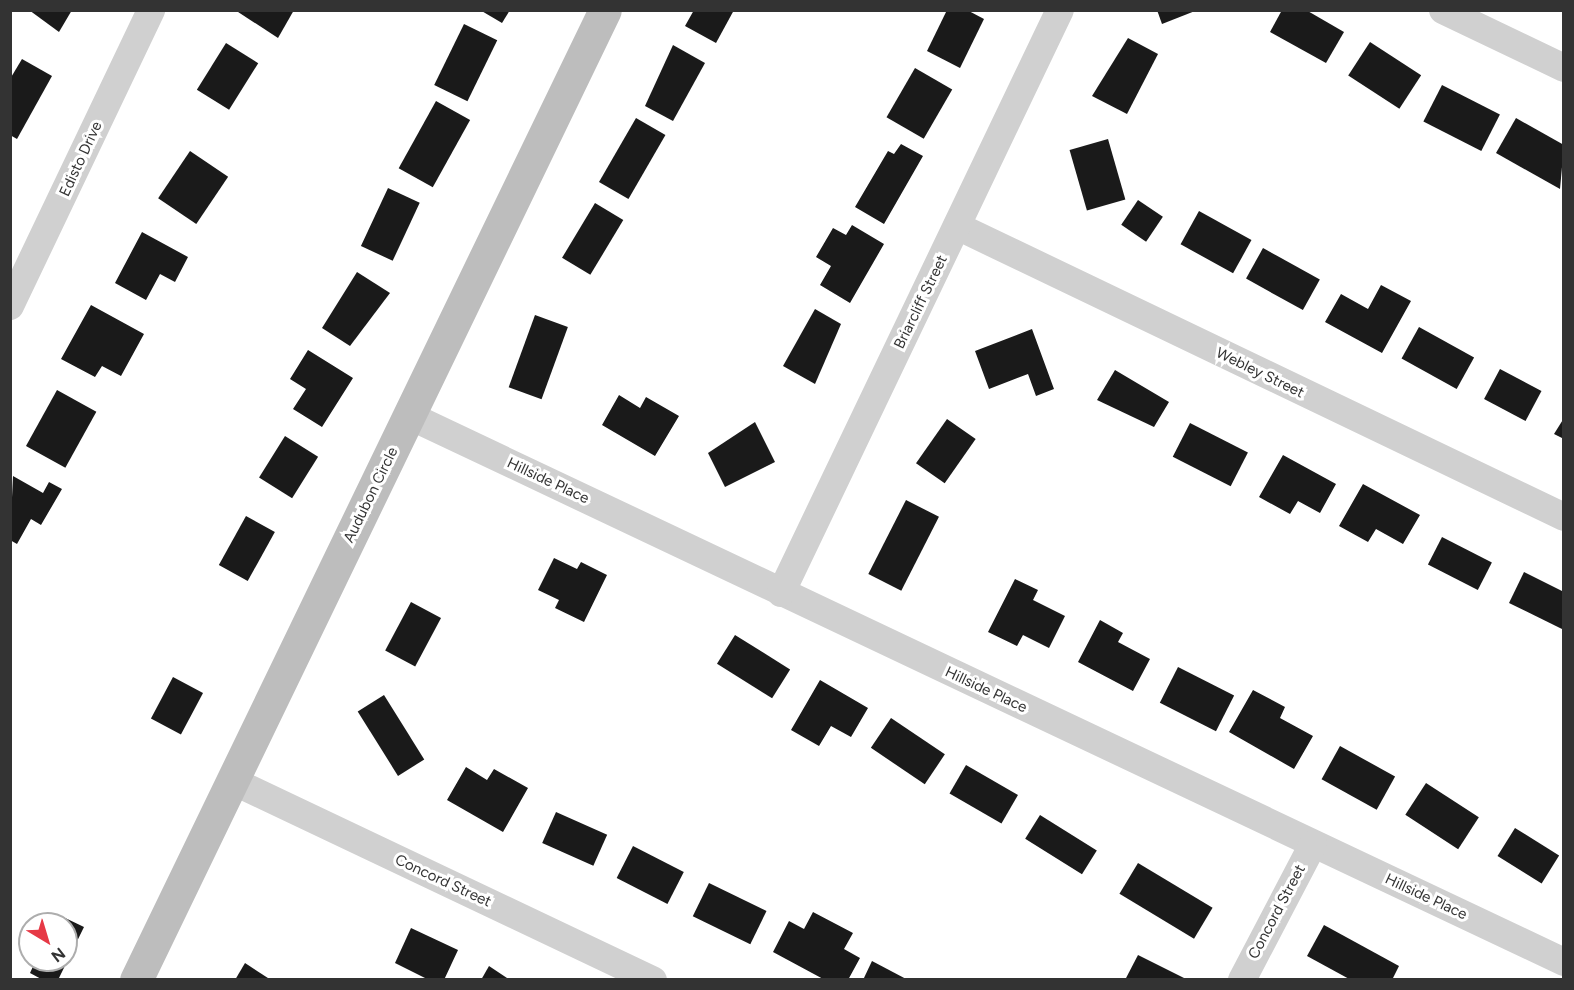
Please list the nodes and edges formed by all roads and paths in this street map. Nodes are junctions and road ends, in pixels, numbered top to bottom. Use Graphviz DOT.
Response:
graph roads {
  1 [pos="152,10"];
  2 [pos="604,10"];
  3 [pos="1060,10"];
  4 [pos="1443,10"];
  5 [pos="1563,68"];
  6 [pos="957,226"];
  7 [pos="10,306"];
  8 [pos="410,416"];
  9 [pos="1563,517"];
  10 [pos="781,593"];
  11 [pos="233,781"];
  12 [pos="1313,844"];
  13 [pos="1563,963"];
  14 [pos="136,980"];
  15 [pos="653,980"];
  16 [pos="1242,980"];
  1 -- 7 [label="street, Edisto Drive"];
  2 -- 8 [label="street, Audubon Circle"];
  3 -- 6 [label="street, Briarcliff Street"];
  4 -- 5 [label="street"];
  6 -- 9 [label="street, Webley Street"];
  6 -- 10 [label="street, Briarcliff Street"];
  8 -- 10 [label="street, Hillside Place"];
  8 -- 11 [label="street, Audubon Circle"];
  10 -- 12 [label="street, Hillside Place"];
  11 -- 14 [label="street, Audubon Circle"];
  11 -- 15 [label="street, Concord Street"];
  12 -- 13 [label="street, Hillside Place"];
  12 -- 16 [label="street, Concord Street"];
}
